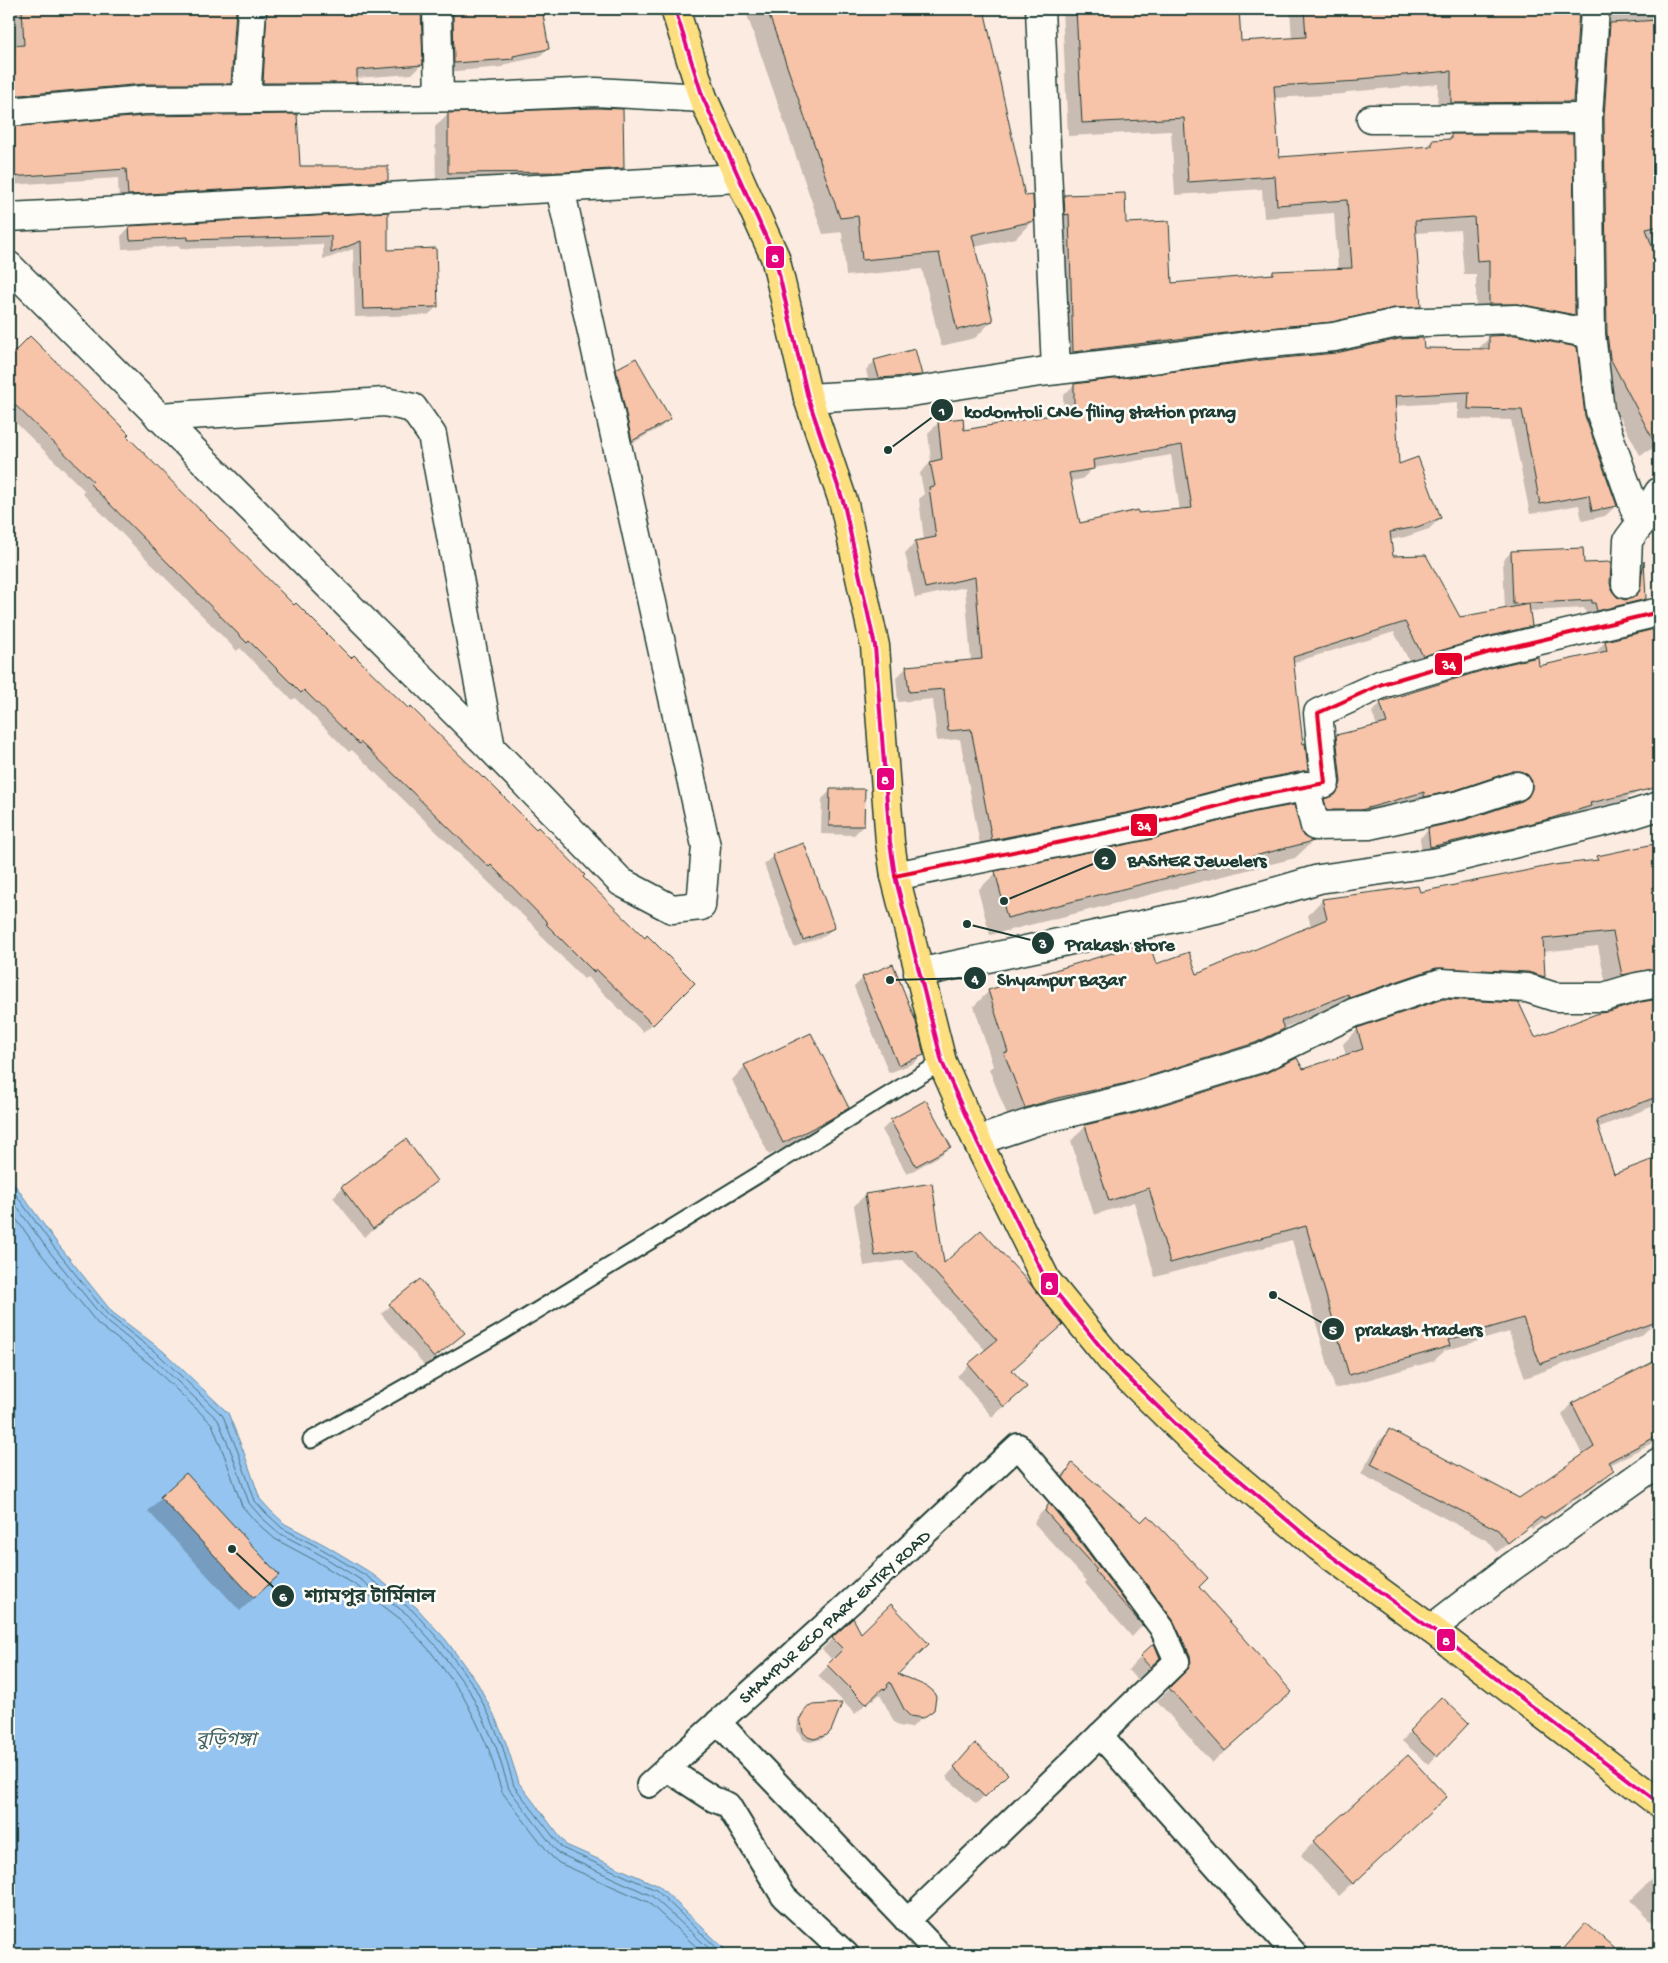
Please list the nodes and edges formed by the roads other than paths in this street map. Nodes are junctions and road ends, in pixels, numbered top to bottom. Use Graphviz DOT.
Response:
graph roads {
  1 [pos="252,9"];
  2 [pos="438,9"];
  3 [pos="676,9"];
  4 [pos="1040,9"];
  5 [pos="1594,9"];
  6 [pos="439,97"];
  7 [pos="703,98"];
  8 [pos="246,99"];
  9 [pos="9,112"];
  10 [pos="1588,118"];
  11 [pos="1371,119"];
  12 [pos="739,178"];
  13 [pos="560,188"];
  14 [pos="9,217"];
  15 [pos="9,266"];
  16 [pos="1591,334"];
  17 [pos="1056,370"];
  18 [pos="808,398"];
  19 [pos="159,417"];
  20 [pos="1659,492"];
  21 [pos="1640,524"];
  22 [pos="1626,584"];
  23 [pos="1659,612"];
  24 [pos="491,748"];
  25 [pos="1305,786"];
  26 [pos="1518,786"];
  27 [pos="1659,806"];
  28 [pos="895,876"];
  29 [pos="918,973"];
  30 [pos="1659,983"];
  31 [pos="942,1062"];
  32 [pos="977,1141"];
  33 [pos="311,1440"];
  34 [pos="1659,1462"];
  35 [pos="1431,1629"];
  36 [pos="718,1722"];
  37 [pos="1100,1735"];
  38 [pos="667,1769"];
  39 [pos="649,1785"];
  40 [pos="1659,1803"];
  41 [pos="907,1921"];
  42 [pos="846,1954"];
  43 [pos="939,1954"];
  44 [pos="1295,1954"];
  1 -- 8 [label="street"];
  2 -- 6 [label="street"];
  3 -- 7 [label="highway"];
  4 -- 17 [label="street"];
  5 -- 10 [label="street"];
  6 -- 7 [label="street"];
  6 -- 8 [label="street"];
  7 -- 12 [label="highway"];
  8 -- 9 [label="street"];
  10 -- 11 [label="street"];
  10 -- 16 [label="street"];
  12 -- 13 [label="street"];
  12 -- 18 [label="highway"];
  13 -- 14 [label="street"];
  13 -- 24 [label="street"];
  15 -- 19 [label="street"];
  16 -- 17 [label="street"];
  16 -- 21 [label="street"];
  17 -- 18 [label="street"];
  18 -- 28 [label="highway"];
  19 -- 24 [label="street"];
  19 -- 24 [label="street"];
  20 -- 21 [label="street"];
  21 -- 22 [label="street"];
  23 -- 25 [label="street"];
  25 -- 26 [label="street"];
  25 -- 28 [label="street"];
  27 -- 29 [label="street"];
  28 -- 29 [label="highway"];
  29 -- 31 [label="highway"];
  30 -- 32 [label="street"];
  31 -- 32 [label="highway"];
  31 -- 33 [label="lane"];
  32 -- 35 [label="highway"];
  34 -- 35 [label="street"];
  35 -- 40 [label="highway"];
  36 -- 37 [label="street, SHAMPUR ECO PARK ENTRY ROAD"];
  36 -- 38 [label="street, SHAMPUR ECO PARK ENTRY ROAD"];
  36 -- 41 [label="street"];
  37 -- 41 [label="street"];
  37 -- 44 [label="street"];
  38 -- 39 [label="street, SHAMPUR ECO PARK ENTRY ROAD"];
  38 -- 42 [label="street"];
  41 -- 43 [label="street"];
}
